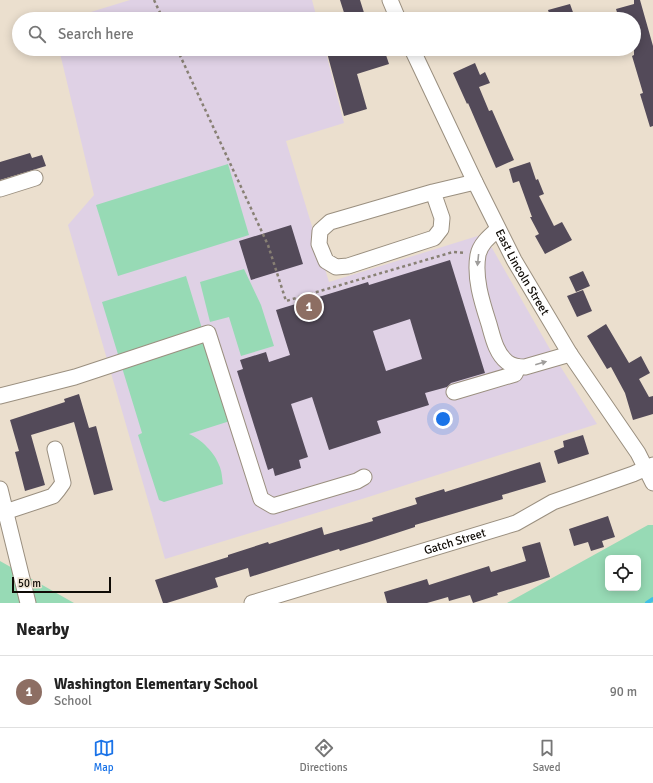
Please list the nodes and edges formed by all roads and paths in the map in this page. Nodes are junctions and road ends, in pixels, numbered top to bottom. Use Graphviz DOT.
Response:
graph roads {
  1 [pos="154,0"];
  2 [pos="390,0"];
  3 [pos="160,12"];
  4 [pos="395,12"];
  5 [pos="180,56"];
  6 [pos="415,56"];
  7 [pos="36,178"];
  8 [pos="475,182"];
  9 [pos="0,189"];
  10 [pos="433,192"];
  11 [pos="498,228"];
  12 [pos="478,254"];
  13 [pos="570,354"];
  14 [pos="518,367"];
  15 [pos="454,392"];
  16 [pos="0,396"];
  17 [pos="55,449"];
  18 [pos="649,467"];
  19 [pos="364,477"];
  20 [pos="653,482"];
  21 [pos="0,489"];
  22 [pos="3,512"];
  23 [pos="28,603"];
  24 [pos="252,603"];
  1 -- 3 [label="path"];
  2 -- 4 [label="street"];
  5 -- 12 [label="path"];
  6 -- 8 [label="street, East Lincoln Street"];
  7 -- 9 [label="street"];
  8 -- 10 [label="street"];
  8 -- 11 [label="street, East Lincoln Street"];
  10 -- 10 [label="street"];
  11 -- 12 [label="street"];
  11 -- 13 [label="street, East Lincoln Street"];
  12 -- 14 [label="street, one-way"];
  14 -- 13 [label="street, one-way"];
  13 -- 18 [label="street, East Lincoln Street"];
  14 -- 15 [label="street"];
  16 -- 19 [label="street"];
  17 -- 22 [label="street"];
  18 -- 20 [label="street, East Lincoln Street"];
  18 -- 24 [label="street, Gatch Street"];
  21 -- 22 [label="street"];
  22 -- 23 [label="street"];
}
